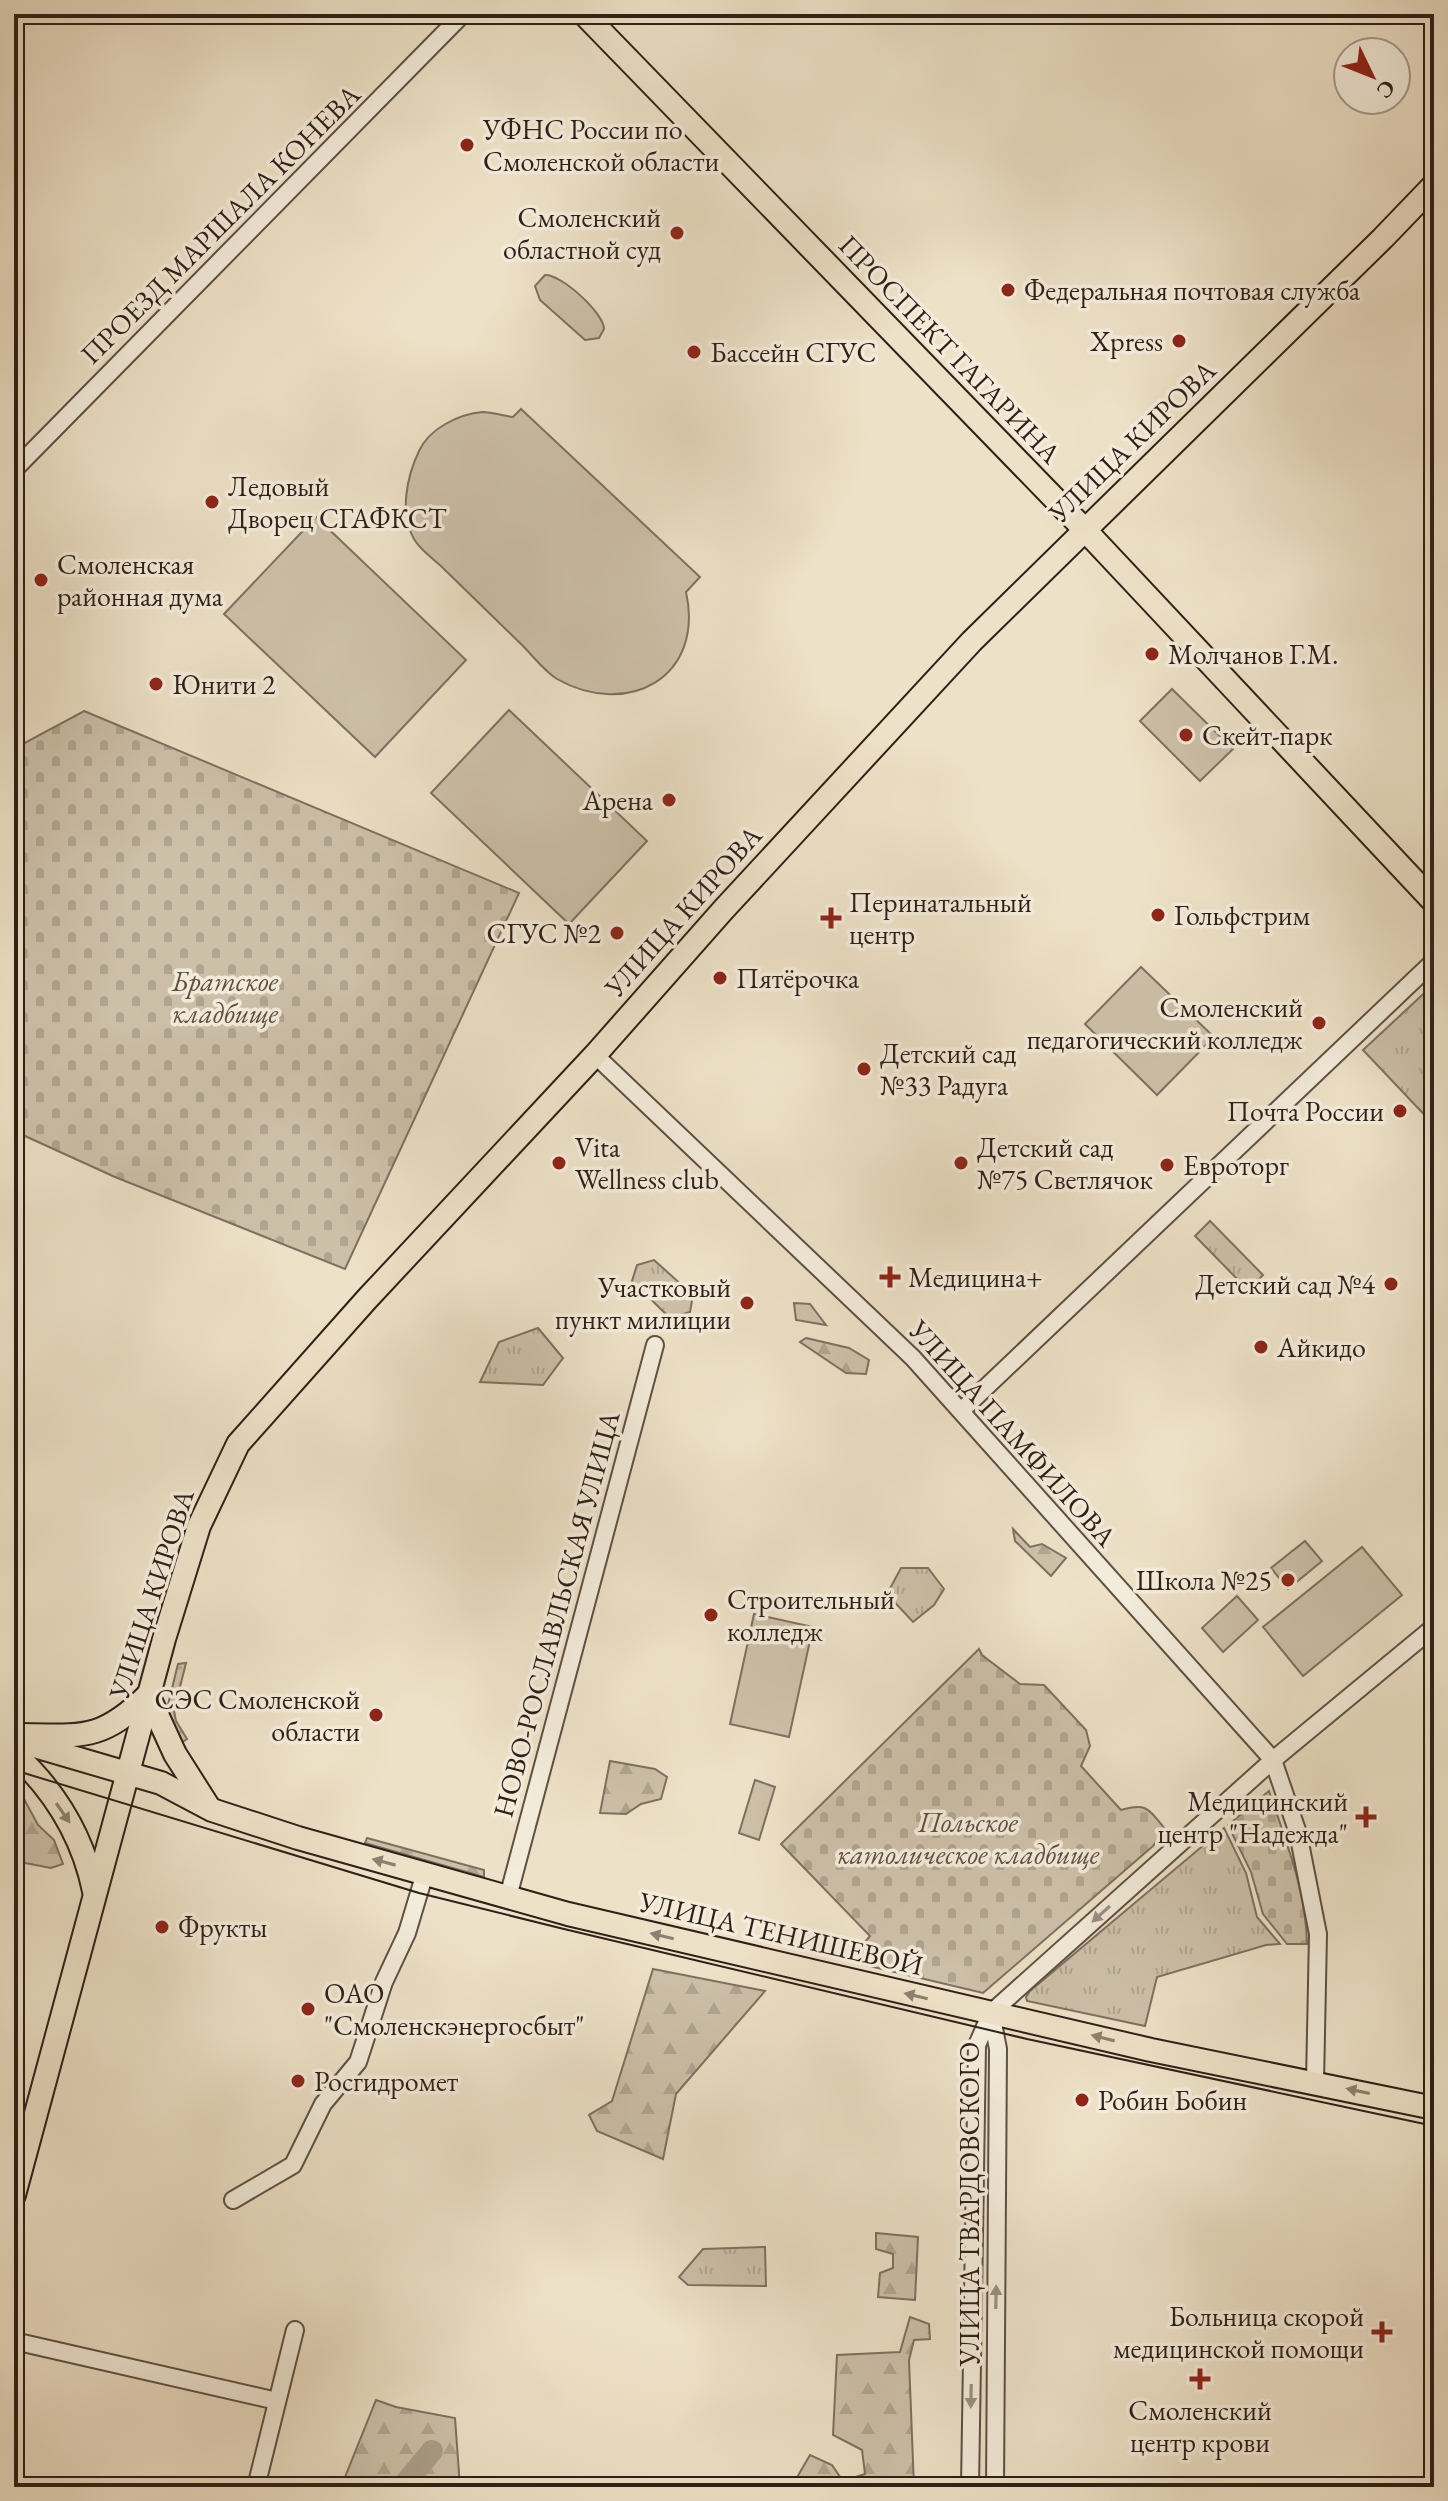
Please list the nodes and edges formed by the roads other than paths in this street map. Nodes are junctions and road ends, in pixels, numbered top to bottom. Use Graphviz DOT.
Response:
graph roads {
  1 [pos="463,14"];
  2 [pos="584,14"];
  3 [pos="1434,185"];
  4 [pos="14,470"];
  5 [pos="1085,530"];
  6 [pos="1434,902"];
  7 [pos="1434,961"];
  8 [pos="595,1055"];
  9 [pos="655,1345"];
  10 [pos="961,1411"];
  11 [pos="1434,1627"];
  12 [pos="148,1695"];
  13 [pos="14,1738"];
  14 [pos="14,1753"];
  15 [pos="1273,1760"];
  16 [pos="124,1781"];
  17 [pos="212,1810"];
  18 [pos="425,1873"];
  19 [pos="94,1892"];
  20 [pos="508,1897"];
  21 [pos="991,2013"];
  22 [pos="1315,2082"];
  23 [pos="1434,2108"];
  24 [pos="14,2195"];
  25 [pos="233,2200"];
  26 [pos="295,2330"];
  27 [pos="972,2335"];
  28 [pos="995,2337"];
  29 [pos="14,2341"];
  30 [pos="277,2401"];
  31 [pos="256,2487"];
  32 [pos="970,2487"];
  33 [pos="995,2487"];
  1 -- 4 [label="street, ПРОЕЗД МАРШАЛА КОНЕВА"];
  2 -- 5 [label="main road, ПРОСПЕКТ ГАГАРИНА"];
  3 -- 5 [label="main road, УЛИЦА КИРОВА"];
  5 -- 6 [label="main road, ПРОСПЕКТ ГАГАРИНА"];
  5 -- 8 [label="main road, УЛИЦА КИРОВА"];
  7 -- 10 [label="street"];
  8 -- 10 [label="street, УЛИЦА ПАМФИЛОВА"];
  8 -- 12 [label="main road, УЛИЦА КИРОВА"];
  9 -- 20 [label="street, НОВО-РОСЛАВЛЬСКАЯ УЛИЦА"];
  10 -- 15 [label="street, УЛИЦА ПАМФИЛОВА"];
  11 -- 15 [label="street"];
  12 -- 13 [label="main road"];
  12 -- 16 [label="main road, УЛИЦА КИРОВА"];
  12 -- 17 [label="main road"];
  13 -- 16 [label="main road, УЛИЦА ТЕНИШЕВОЙ"];
  14 -- 19 [label="main road, one-way"];
  15 -- 21 [label="street, one-way"];
  15 -- 22 [label="street"];
  16 -- 17 [label="main road, УЛИЦА ТЕНИШЕВОЙ"];
  16 -- 19 [label="main road, УЛИЦА КИРОВА"];
  18 -- 17 [label="main road, УЛИЦА ТЕНИШЕВОЙ, one-way"];
  18 -- 20 [label="main road, УЛИЦА ТЕНИШЕВОЙ"];
  18 -- 25 [label="street"];
  19 -- 24 [label="main road, УЛИЦА КИРОВА"];
  21 -- 20 [label="main road, УЛИЦА ТЕНИШЕВОЙ, one-way"];
  22 -- 21 [label="main road, УЛИЦА ТЕНИШЕВОЙ, one-way"];
  21 -- 27 [label="street, УЛИЦА ТВАРДОВСКОГО"];
  28 -- 21 [label="street, УЛИЦА ТВАРДОВСКОГО, one-way"];
  23 -- 22 [label="main road, УЛИЦА ТЕНИШЕВОЙ, one-way"];
  26 -- 30 [label="street"];
  27 -- 28 [label="street"];
  27 -- 32 [label="street, УЛИЦА ТВАРДОВСКОГО, one-way"];
  28 -- 33 [label="street, УЛИЦА ТВАРДОВСКОГО"];
  29 -- 30 [label="street"];
  30 -- 31 [label="street"];
}
